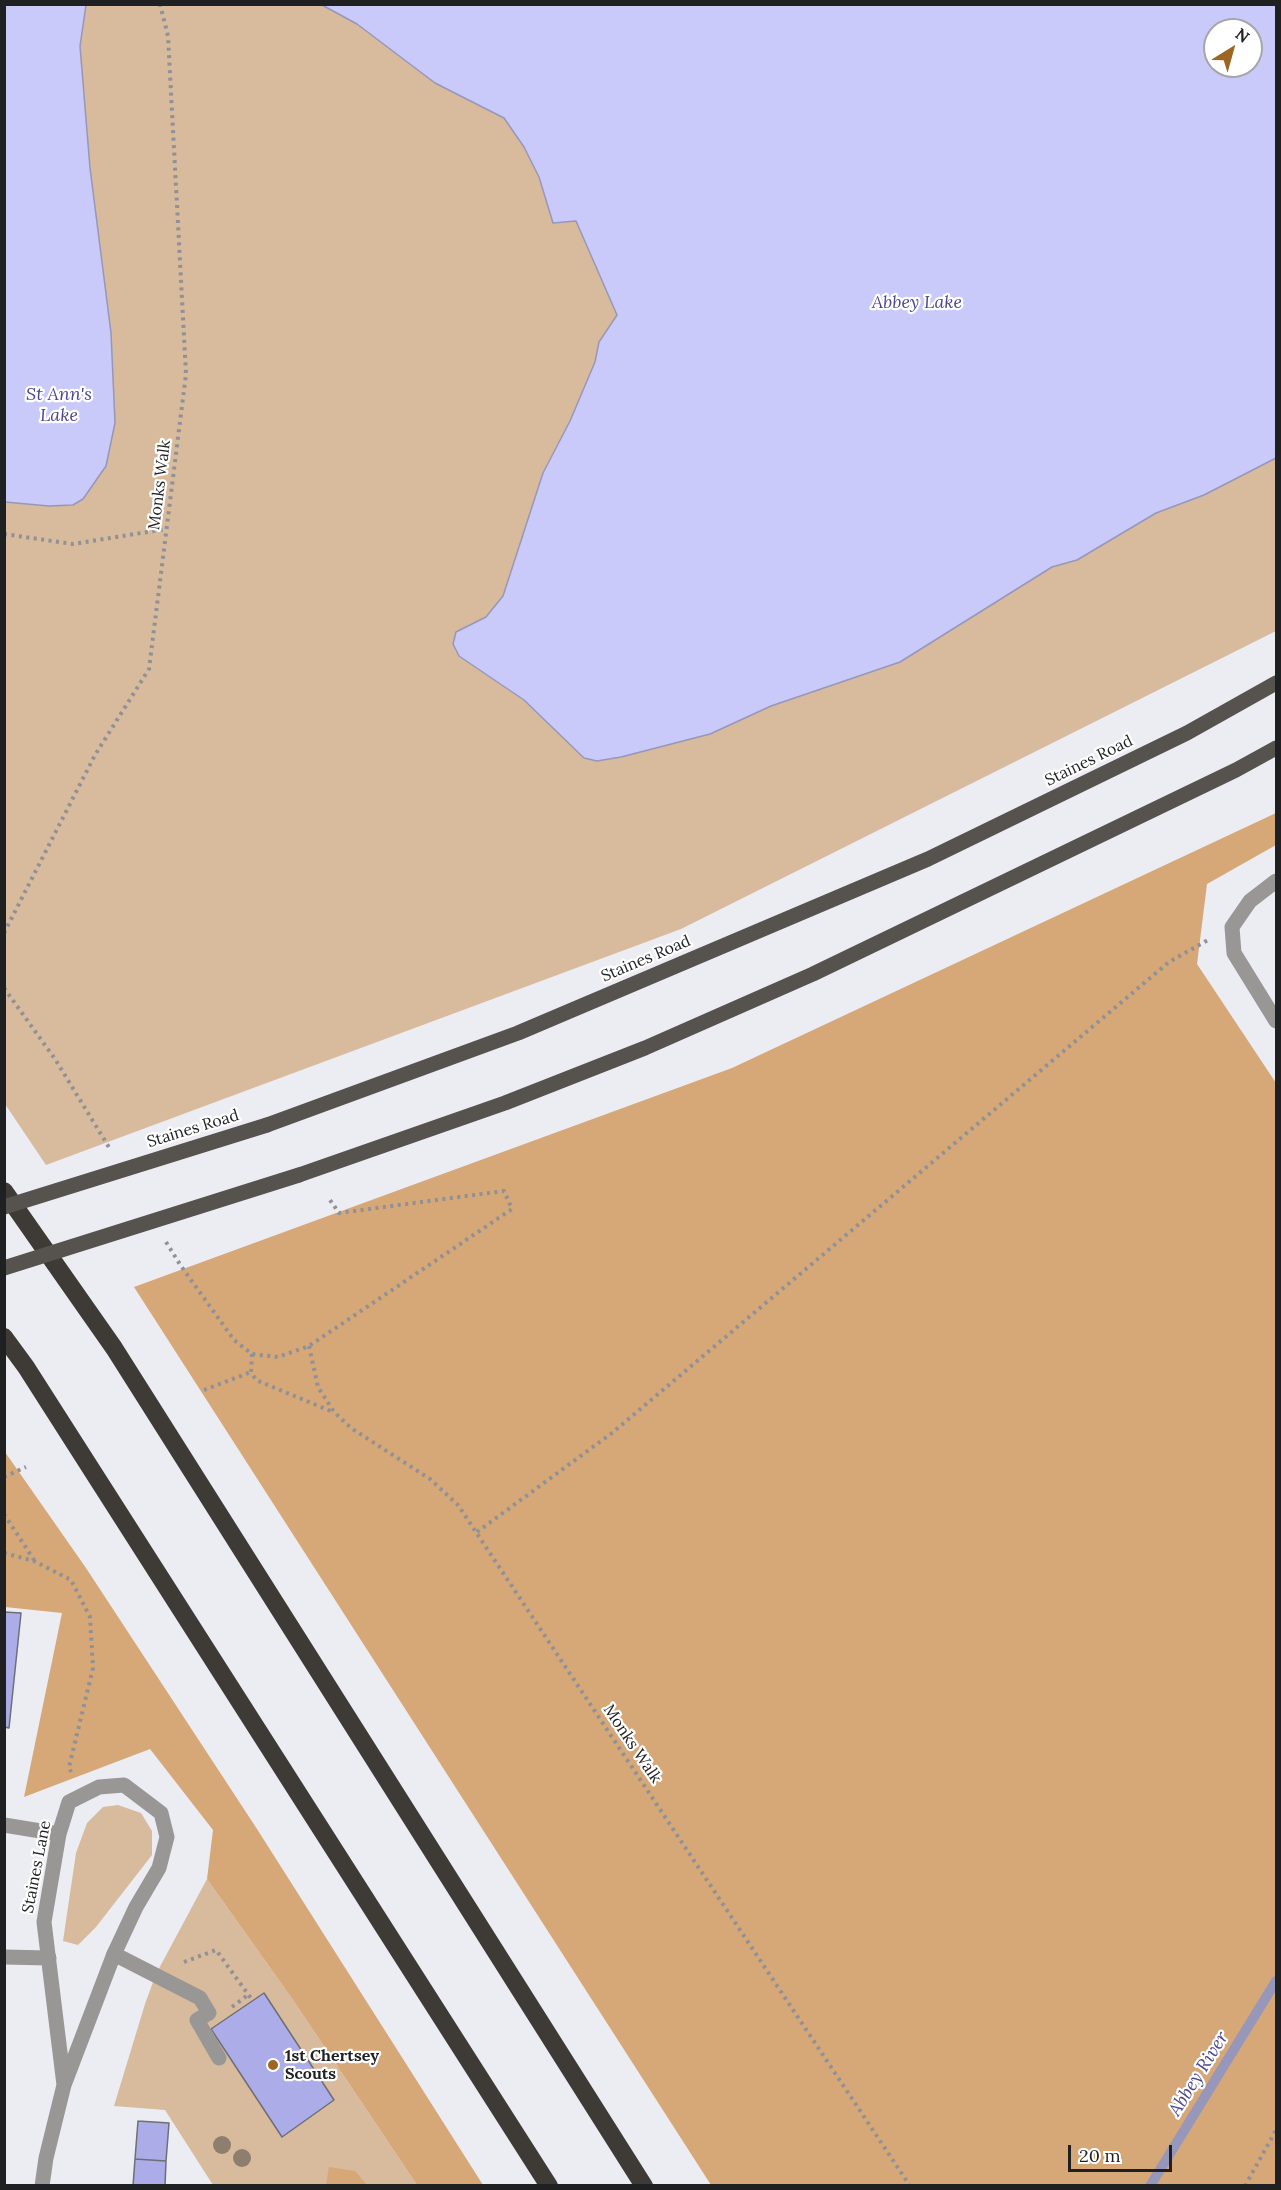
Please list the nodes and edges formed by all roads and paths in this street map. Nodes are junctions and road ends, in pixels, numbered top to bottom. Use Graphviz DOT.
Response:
graph roads {
  1 [pos="160,4"];
  2 [pos="166,529"];
  3 [pos="4,534"];
  4 [pos="1276,683"];
  5 [pos="1276,748"];
  6 [pos="1276,881"];
  7 [pos="1232,927"];
  8 [pos="4,933"];
  9 [pos="1276,1021"];
  10 [pos="4,1191"];
  11 [pos="330,1200"];
  12 [pos="4,1207"];
  13 [pos="4,1268"];
  14 [pos="4,1337"];
  15 [pos="252,1354"];
  16 [pos="251,1372"];
  17 [pos="204,1390"];
  18 [pos="334,1412"];
  19 [pos="26,1467"];
  20 [pos="4,1477"];
  21 [pos="4,1515"];
  22 [pos="477,1532"];
  23 [pos="4,1553"];
  24 [pos="34,1561"];
  25 [pos="81,1795"];
  26 [pos="4,1825"];
  27 [pos="59,1834"];
  28 [pos="114,1954"];
  29 [pos="4,1957"];
  30 [pos="49,1958"];
  31 [pos="164,1979"];
  32 [pos="248,1995"];
  33 [pos="253,2001"];
  34 [pos="238,2003"];
  35 [pos="219,2058"];
  36 [pos="64,2085"];
  37 [pos="1276,2130"];
  38 [pos="42,2186"];
  39 [pos="549,2186"];
  40 [pos="644,2186"];
  41 [pos="910,2186"];
  42 [pos="1245,2186"];
  1 -- 2 [label="path, Monks Walk"];
  2 -- 3 [label="path"];
  2 -- 8 [label="path, Monks Walk"];
  4 -- 12 [label="main road, Staines Road, bridge"];
  5 -- 13 [label="main road, bridge"];
  6 -- 7 [label="street"];
  7 -- 9 [label="street"];
  7 -- 22 [label="path"];
  10 -- 40 [label="highway"];
  11 -- 18 [label="path, Monks Walk"];
  14 -- 39 [label="highway"];
  15 -- 16 [label="path"];
  16 -- 17 [label="path"];
  16 -- 18 [label="path"];
  18 -- 22 [label="path, Monks Walk"];
  19 -- 20 [label="path"];
  21 -- 24 [label="path"];
  22 -- 41 [label="path, Monks Walk"];
  23 -- 24 [label="path"];
  24 -- 25 [label="path"];
  25 -- 27 [label="street, Staines Lane"];
  25 -- 28 [label="street, Staines Lane"];
  26 -- 27 [label="street"];
  27 -- 30 [label="street, Staines Lane"];
  28 -- 31 [label="street"];
  28 -- 36 [label="street, Staines Lane"];
  29 -- 30 [label="street"];
  30 -- 36 [label="street, Staines Lane"];
  31 -- 32 [label="path"];
  31 -- 35 [label="street"];
  32 -- 33 [label="path"];
  32 -- 34 [label="path"];
  36 -- 38 [label="street, Staines Lane"];
  37 -- 42 [label="path"];
}
